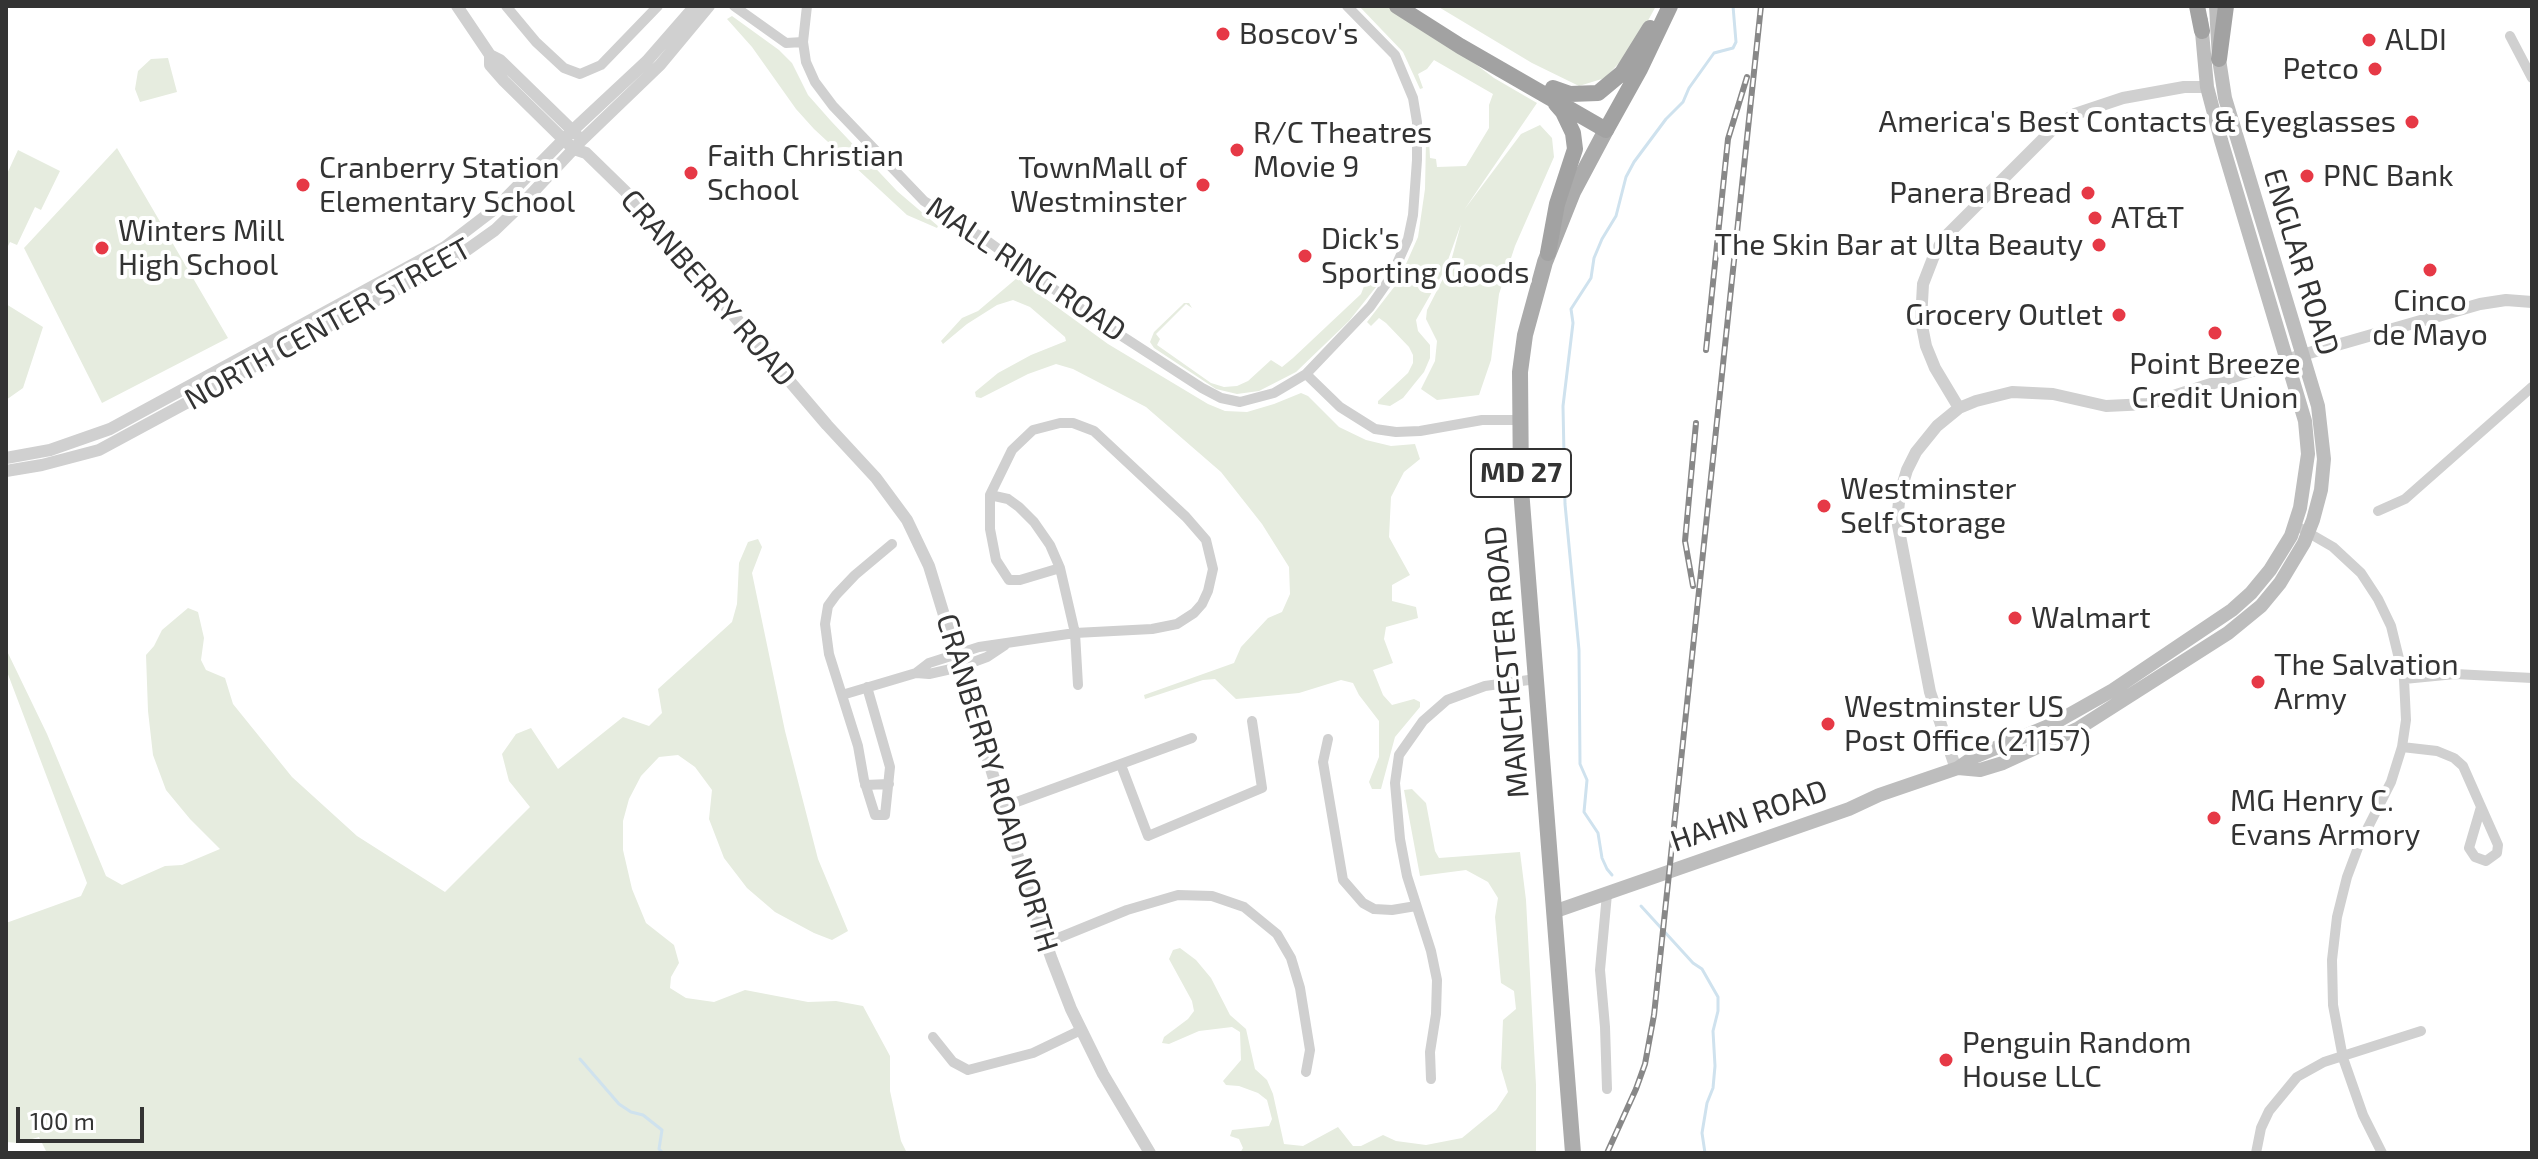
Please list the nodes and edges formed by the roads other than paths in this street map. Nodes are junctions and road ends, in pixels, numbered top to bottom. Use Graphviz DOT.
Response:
graph roads {
  1 [pos="457,6"];
  2 [pos="506,6"];
  3 [pos="658,6"];
  4 [pos="695,6"];
  5 [pos="709,6"];
  6 [pos="734,6"];
  7 [pos="807,6"];
  8 [pos="1347,6"];
  9 [pos="1397,6"];
  10 [pos="1412,6"];
  11 [pos="1662,6"];
  12 [pos="1670,6"];
  13 [pos="2199,6"];
  14 [pos="2216,6"];
  15 [pos="2226,6"];
  16 [pos="2202,31"];
  17 [pos="2510,36"];
  18 [pos="803,42"];
  19 [pos="2219,59"];
  20 [pos="2532,78"];
  21 [pos="2207,87"];
  22 [pos="1551,93"];
  23 [pos="1608,126"];
  24 [pos="575,143"];
  25 [pos="1548,253"];
  26 [pos="2532,302"];
  27 [pos="2295,358"];
  28 [pos="1306,374"];
  29 [pos="2532,387"];
  30 [pos="1959,408"];
  31 [pos="1519,420"];
  32 [pos="827,425"];
  33 [pos="6,458"];
  34 [pos="6,471"];
  35 [pos="990,495"];
  36 [pos="2378,511"];
  37 [pos="2295,525"];
  38 [pos="2309,532"];
  39 [pos="892,544"];
  40 [pos="1060,568"];
  41 [pos="1075,633"];
  42 [pos="1005,645"];
  43 [pos="956,654"];
  44 [pos="960,667"];
  45 [pos="916,673"];
  46 [pos="2532,678"];
  47 [pos="1536,679"];
  48 [pos="2404,679"];
  49 [pos="1078,685"];
  50 [pos="867,687"];
  51 [pos="842,695"];
  52 [pos="1252,721"];
  53 [pos="1192,738"];
  54 [pos="1328,739"];
  55 [pos="2402,747"];
  56 [pos="1121,765"];
  57 [pos="1957,768"];
  58 [pos="889,784"];
  59 [pos="865,785"];
  60 [pos="1003,807"];
  61 [pos="2481,807"];
  62 [pos="1607,894"];
  63 [pos="1416,906"];
  64 [pos="1556,911"];
  65 [pos="1046,943"];
  66 [pos="1081,1030"];
  67 [pos="2421,1031"];
  68 [pos="933,1037"];
  69 [pos="2343,1058"];
  70 [pos="1306,1072"];
  71 [pos="1431,1079"];
  72 [pos="1607,1089"];
  73 [pos="1150,1153"];
  74 [pos="1573,1153"];
  75 [pos="2256,1153"];
  76 [pos="2382,1153"];
  1 -- 24 [label="street, CRANBERRY ROAD"];
  2 -- 3 [label="street"];
  4 -- 24 [label="street, NORTH CENTER STREET"];
  5 -- 24 [label="street, NORTH CENTER STREET"];
  6 -- 18 [label="street"];
  7 -- 18 [label="street, MALL RING ROAD"];
  8 -- 28 [label="street, MALL RING ROAD"];
  9 -- 22 [label="highway"];
  10 -- 22 [label="highway"];
  11 -- 22 [label="highway"];
  12 -- 23 [label="highway, MANCHESTER ROAD / MD 27"];
  13 -- 16 [label="highway"];
  14 -- 19 [label="main road, ENGLAR ROAD"];
  15 -- 19 [label="highway"];
  16 -- 21 [label="main road, ENGLAR ROAD"];
  17 -- 20 [label="street"];
  18 -- 28 [label="street, MALL RING ROAD"];
  19 -- 27 [label="main road, ENGLAR ROAD"];
  21 -- 27 [label="main road, ENGLAR ROAD"];
  21 -- 30 [label="street"];
  22 -- 23 [label="highway"];
  22 -- 25 [label="highway"];
  23 -- 25 [label="main road, MANCHESTER ROAD / MD 27"];
  24 -- 32 [label="street, CRANBERRY ROAD"];
  24 -- 33 [label="street, NORTH CENTER STREET"];
  24 -- 34 [label="street, NORTH CENTER STREET"];
  25 -- 31 [label="main road, MANCHESTER ROAD / MD 27"];
  26 -- 27 [label="street"];
  27 -- 30 [label="street"];
  27 -- 37 [label="main road, ENGLAR ROAD"];
  27 -- 38 [label="main road, ENGLAR ROAD"];
  28 -- 31 [label="street"];
  29 -- 36 [label="street"];
  30 -- 57 [label="street"];
  31 -- 47 [label="main road, MANCHESTER ROAD / MD 27"];
  32 -- 43 [label="street, CRANBERRY ROAD NORTH"];
  35 -- 40 [label="street"];
  35 -- 40 [label="street"];
  35 -- 41 [label="street"];
  37 -- 38 [label="street"];
  37 -- 57 [label="main road, HAHN ROAD"];
  38 -- 48 [label="street"];
  38 -- 57 [label="main road, HAHN ROAD"];
  39 -- 51 [label="street"];
  40 -- 41 [label="street"];
  41 -- 42 [label="street"];
  41 -- 49 [label="street"];
  42 -- 43 [label="street"];
  42 -- 44 [label="street"];
  43 -- 44 [label="street, CRANBERRY ROAD NORTH"];
  43 -- 45 [label="street"];
  44 -- 45 [label="street"];
  44 -- 60 [label="street, CRANBERRY ROAD NORTH"];
  45 -- 50 [label="street"];
  46 -- 48 [label="street"];
  47 -- 63 [label="street"];
  47 -- 64 [label="main road, MANCHESTER ROAD / MD 27"];
  48 -- 55 [label="street"];
  50 -- 51 [label="street"];
  50 -- 58 [label="street"];
  51 -- 59 [label="street"];
  52 -- 56 [label="street"];
  53 -- 56 [label="street"];
  54 -- 63 [label="street"];
  55 -- 61 [label="street"];
  55 -- 69 [label="street"];
  56 -- 60 [label="street"];
  57 -- 62 [label="main road, HAHN ROAD"];
  58 -- 59 [label="street"];
  58 -- 59 [label="street"];
  60 -- 65 [label="street, CRANBERRY ROAD NORTH"];
  61 -- 61 [label="street"];
  62 -- 64 [label="main road, HAHN ROAD"];
  62 -- 72 [label="street"];
  63 -- 71 [label="street"];
  64 -- 74 [label="main road, MANCHESTER ROAD / MD 27"];
  65 -- 66 [label="street, CRANBERRY ROAD NORTH"];
  65 -- 70 [label="street"];
  66 -- 68 [label="street"];
  66 -- 73 [label="street, CRANBERRY ROAD NORTH"];
  67 -- 69 [label="street"];
  69 -- 75 [label="street"];
  69 -- 76 [label="street"];
}
